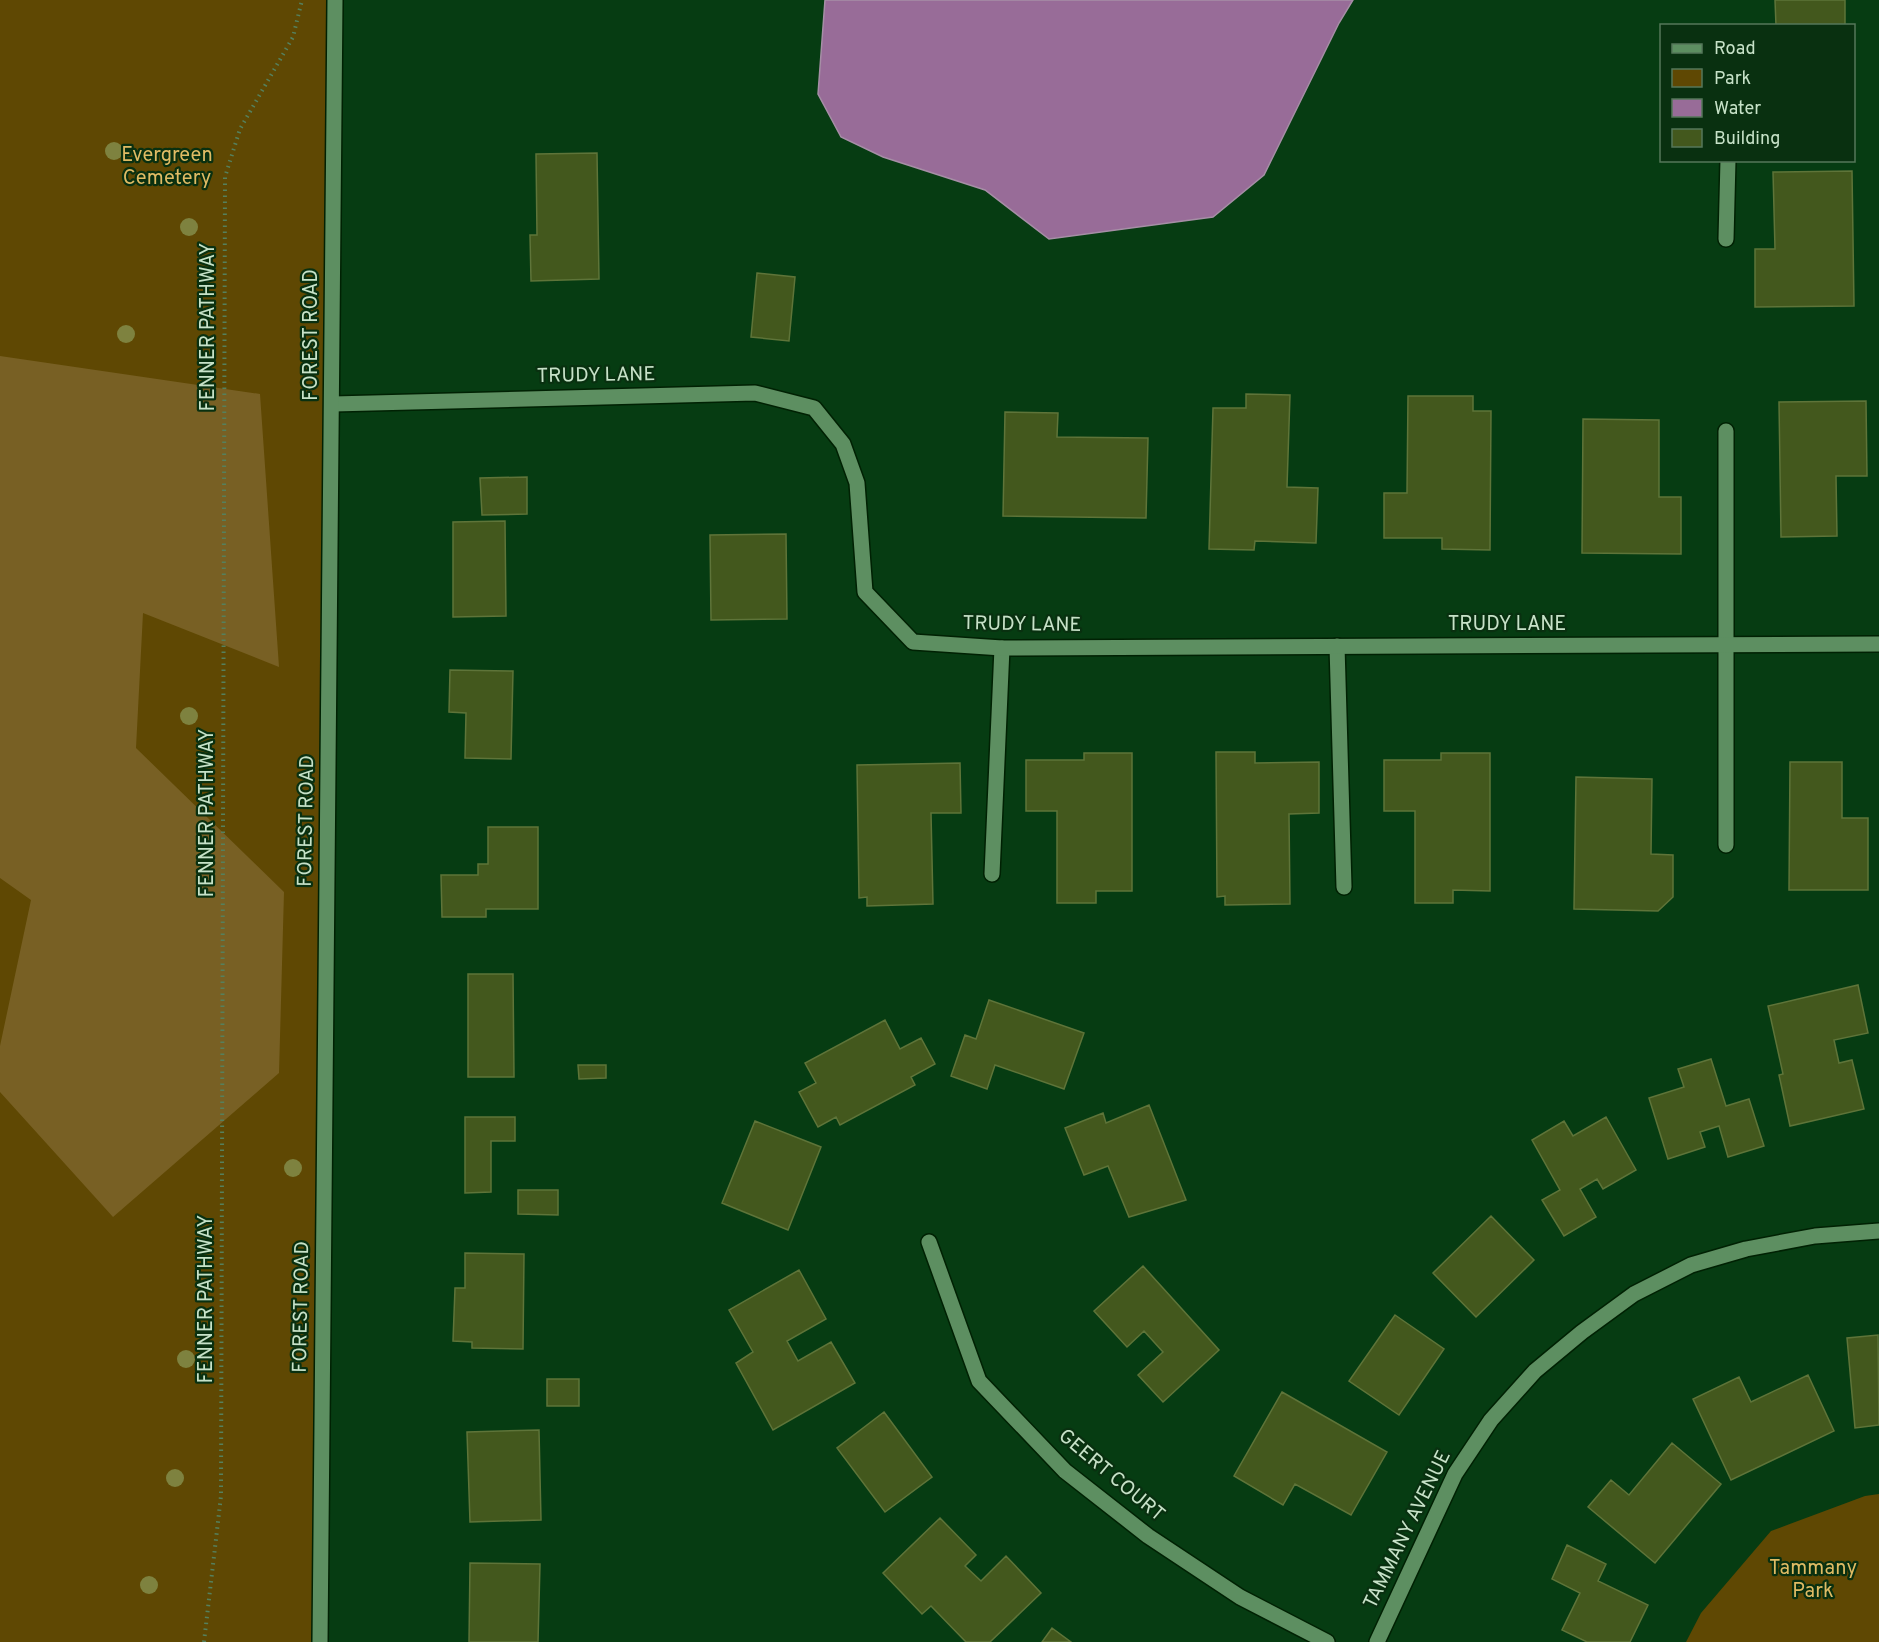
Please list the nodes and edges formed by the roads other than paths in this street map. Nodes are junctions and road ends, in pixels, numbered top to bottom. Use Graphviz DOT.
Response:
graph roads {
  1 [pos="335,0"];
  2 [pos="1728,162"];
  3 [pos="1726,239"];
  4 [pos="333,404"];
  5 [pos="1726,431"];
  6 [pos="1879,644"];
  7 [pos="1726,645"];
  8 [pos="1337,646"];
  9 [pos="1002,648"];
  10 [pos="1726,845"];
  11 [pos="992,874"];
  12 [pos="1344,887"];
  13 [pos="1879,1231"];
  14 [pos="929,1242"];
  15 [pos="320,1642"];
  16 [pos="1327,1642"];
  17 [pos="1377,1642"];
  1 -- 4 [label="street, FOREST ROAD"];
  2 -- 3 [label="street"];
  4 -- 9 [label="street, TRUDY LANE"];
  4 -- 15 [label="street, FOREST ROAD"];
  5 -- 7 [label="street"];
  6 -- 7 [label="street, TRUDY LANE"];
  7 -- 8 [label="street, TRUDY LANE"];
  7 -- 10 [label="street"];
  8 -- 9 [label="street, TRUDY LANE"];
  8 -- 12 [label="street"];
  9 -- 11 [label="street"];
  13 -- 17 [label="street, TAMMANY AVENUE"];
  14 -- 16 [label="street, GEERT COURT"];
}
